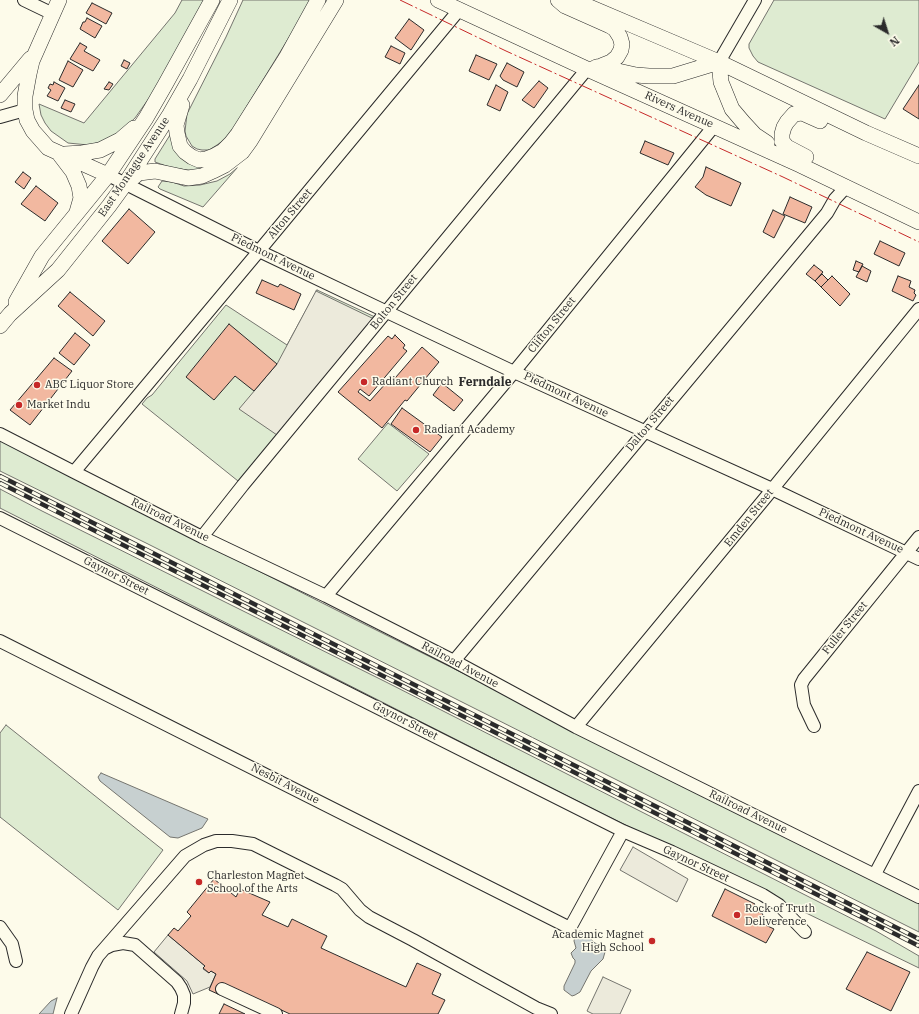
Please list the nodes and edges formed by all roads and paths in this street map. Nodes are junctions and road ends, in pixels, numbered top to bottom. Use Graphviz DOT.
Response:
graph roads {
  1 [pos="24,0"];
  2 [pos="59,0"];
  3 [pos="212,0"];
  4 [pos="230,0"];
  5 [pos="318,0"];
  6 [pos="336,0"];
  7 [pos="438,0"];
  8 [pos="558,0"];
  9 [pos="573,0"];
  10 [pos="755,0"];
  11 [pos="457,5"];
  12 [pos="53,14"];
  13 [pos="37,50"];
  14 [pos="719,62"];
  15 [pos="587,69"];
  16 [pos="190,79"];
  17 [pos="0,95"];
  18 [pos="25,110"];
  19 [pos="0,117"];
  20 [pos="146,118"];
  21 [pos="714,126"];
  22 [pos="866,133"];
  23 [pos="60,154"];
  24 [pos="919,156"];
  25 [pos="800,165"];
  26 [pos="108,176"];
  27 [pos="125,184"];
  28 [pos="846,187"];
  29 [pos="76,215"];
  30 [pos="919,222"];
  31 [pos="259,251"];
  32 [pos="919,309"];
  33 [pos="387,312"];
  34 [pos="10,314"];
  35 [pos="0,326"];
  36 [pos="514,372"];
  37 [pos="644,431"];
  38 [pos="0,434"];
  39 [pos="74,472"];
  40 [pos="772,489"];
  41 [pos="0,518"];
  42 [pos="202,537"];
  43 [pos="919,537"];
  44 [pos="906,553"];
  45 [pos="919,559"];
  46 [pos="326,596"];
  47 [pos="0,641"];
  48 [pos="454,661"];
  49 [pos="814,726"];
  50 [pos="576,727"];
  51 [pos="919,791"];
  52 [pos="623,831"];
  53 [pos="875,874"];
  54 [pos="919,897"];
  55 [pos="0,927"];
  56 [pos="805,932"];
  57 [pos="105,948"];
  58 [pos="16,961"];
  59 [pos="222,989"];
  60 [pos="71,1014"];
  61 [pos="181,1014"];
  62 [pos="276,1014"];
  63 [pos="551,1014"];
  1 -- 12 [label="street"];
  2 -- 12 [label="main road"];
  3 -- 20 [label="main road, East Montague Avenue"];
  4 -- 16 [label="main road, East Montague Avenue"];
  5 -- 16 [label="main road"];
  6 -- 27 [label="main road"];
  7 -- 11 [label="main road, Rivers Avenue"];
  8 -- 15 [label="main road"];
  9 -- 14 [label="main road"];
  10 -- 14 [label="street"];
  11 -- 15 [label="main road, Rivers Avenue"];
  11 -- 31 [label="street, Alton Street"];
  12 -- 13 [label="main road"];
  13 -- 17 [label="main road"];
  13 -- 18 [label="main road"];
  14 -- 15 [label="main road"];
  14 -- 22 [label="main road"];
  14 -- 25 [label="main road"];
  15 -- 21 [label="main road, Rivers Avenue"];
  15 -- 33 [label="street, Bolton Street"];
  16 -- 27 [label="main road, East Montague Avenue"];
  18 -- 19 [label="street"];
  18 -- 23 [label="main road"];
  20 -- 23 [label="main road"];
  20 -- 26 [label="main road, East Montague Avenue"];
  21 -- 25 [label="main road, Rivers Avenue"];
  21 -- 36 [label="street, Clifton Street"];
  22 -- 24 [label="main road"];
  22 -- 28 [label="main road"];
  23 -- 26 [label="main road"];
  23 -- 29 [label="main road"];
  25 -- 28 [label="main road, Rivers Avenue"];
  26 -- 27 [label="street, Piedmont Avenue"];
  26 -- 29 [label="main road, East Montague Avenue"];
  27 -- 31 [label="street, Piedmont Avenue"];
  27 -- 34 [label="main road, East Montague Avenue"];
  28 -- 30 [label="main road, Rivers Avenue"];
  28 -- 37 [label="street, Dalton Street"];
  29 -- 34 [label="main road, East Montague Avenue"];
  31 -- 33 [label="street, Piedmont Avenue"];
  31 -- 39 [label="street, Alton Street"];
  32 -- 40 [label="street, Emden Street"];
  33 -- 36 [label="street, Piedmont Avenue"];
  33 -- 42 [label="street, Bolton Street"];
  34 -- 35 [label="main road, East Montague Avenue"];
  36 -- 37 [label="street, Piedmont Avenue"];
  36 -- 46 [label="street, Clifton Street"];
  37 -- 40 [label="street, Piedmont Avenue"];
  37 -- 48 [label="street, Dalton Street"];
  38 -- 39 [label="street, Railroad Avenue"];
  39 -- 42 [label="street, Railroad Avenue"];
  40 -- 44 [label="street, Piedmont Avenue"];
  40 -- 50 [label="street, Emden Street"];
  41 -- 52 [label="street, Gaynor Street"];
  42 -- 46 [label="street, Railroad Avenue"];
  43 -- 44 [label="street, Fuller Street"];
  44 -- 45 [label="street, Piedmont Avenue"];
  44 -- 49 [label="street, Fuller Street"];
  46 -- 48 [label="street, Railroad Avenue"];
  47 -- 52 [label="street, Nesbit Avenue"];
  48 -- 50 [label="street, Railroad Avenue"];
  50 -- 53 [label="street, Railroad Avenue"];
  51 -- 53 [label="street"];
  52 -- 56 [label="street, Gaynor Street"];
  53 -- 54 [label="street, Railroad Avenue"];
  55 -- 58 [label="street"];
  57 -- 60 [label="street"];
  57 -- 61 [label="street"];
  57 -- 63 [label="street"];
  59 -- 62 [label="street"];
}
